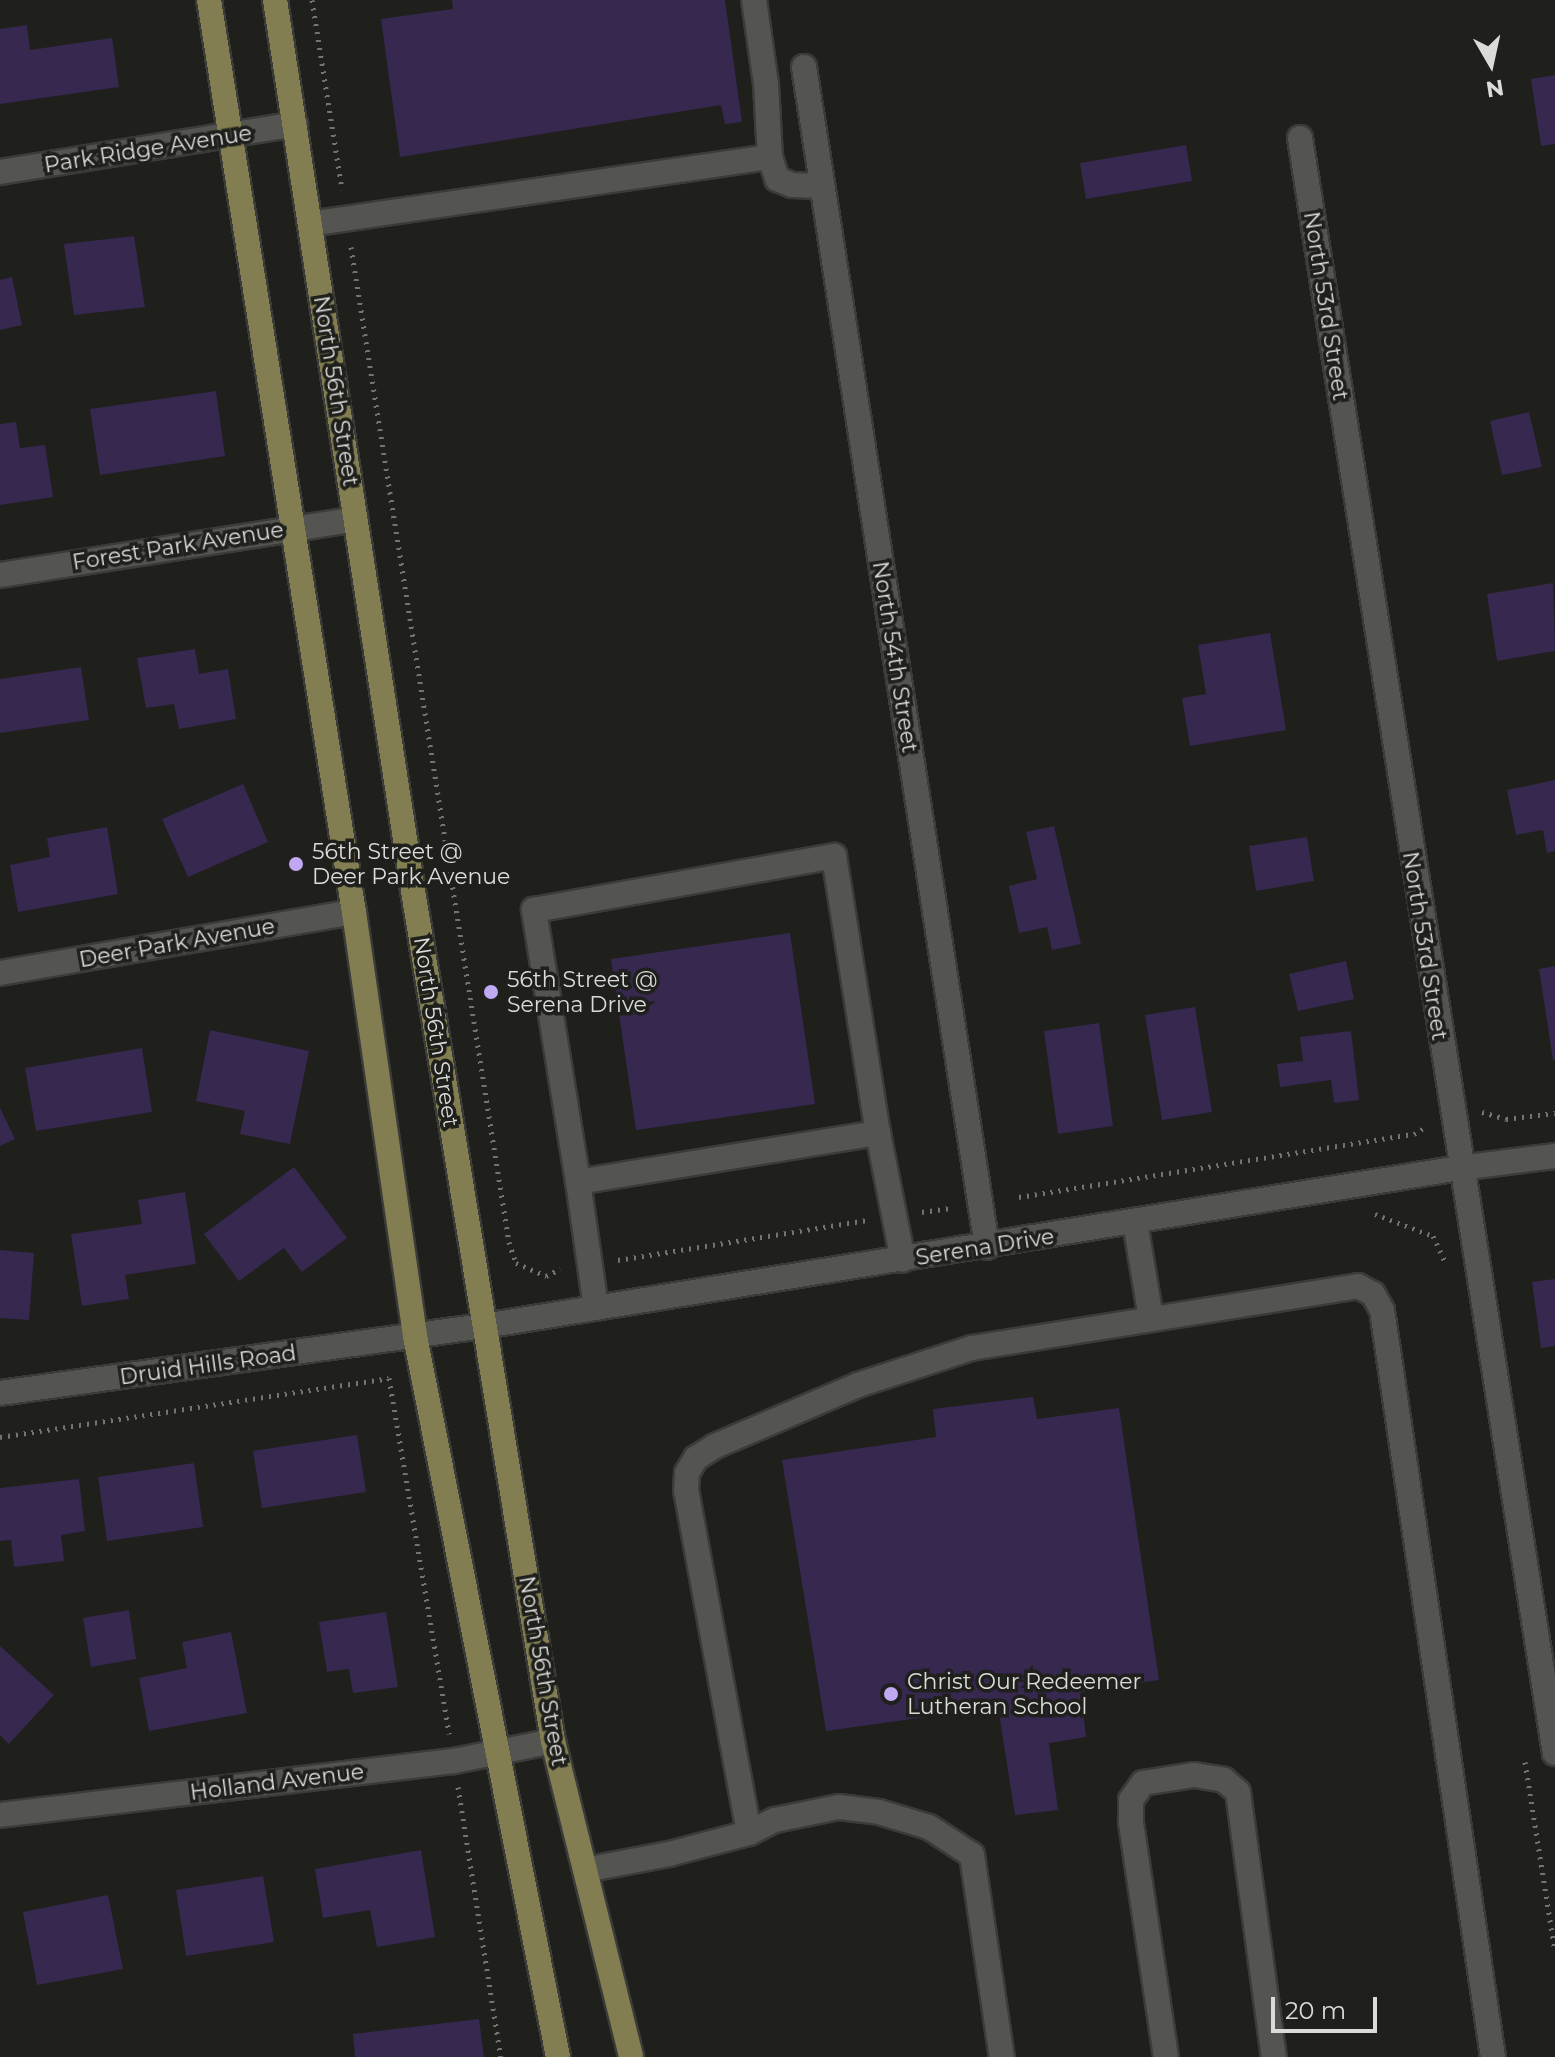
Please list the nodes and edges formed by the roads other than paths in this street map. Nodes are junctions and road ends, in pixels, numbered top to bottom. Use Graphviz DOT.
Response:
graph roads {
  1 [pos="209,0"];
  2 [pos="275,0"];
  3 [pos="754,0"];
  4 [pos="804,67"];
  5 [pos="295,124"];
  6 [pos="231,136"];
  7 [pos="1300,138"];
  8 [pos="770,157"];
  9 [pos="0,172"];
  10 [pos="822,186"];
  11 [pos="310,224"];
  12 [pos="356,519"];
  13 [pos="294,528"];
  14 [pos="0,575"];
  15 [pos="354,912"];
  16 [pos="0,973"];
  17 [pos="878,1133"];
  18 [pos="1555,1156"];
  19 [pos="1460,1168"];
  20 [pos="578,1182"];
  21 [pos="1135,1222"];
  22 [pos="987,1247"];
  23 [pos="903,1260"];
  24 [pos="596,1308"];
  25 [pos="1151,1319"];
  26 [pos="484,1326"];
  27 [pos="415,1336"];
  28 [pos="0,1393"];
  29 [pos="1544,1595"];
  30 [pos="553,1741"];
  31 [pos="496,1752"];
  32 [pos="1555,1753"];
  33 [pos="0,1815"];
  34 [pos="749,1833"];
  35 [pos="585,1870"];
  36 [pos="558,2057"];
  37 [pos="631,2057"];
  38 [pos="1002,2057"];
  39 [pos="1166,2057"];
  40 [pos="1274,2057"];
  41 [pos="1493,2057"];
  1 -- 6 [label="main road"];
  2 -- 5 [label="main road, North 56th Street"];
  3 -- 8 [label="street"];
  4 -- 10 [label="street, North 54th Street"];
  5 -- 6 [label="street, Park Ridge Avenue"];
  5 -- 11 [label="main road, North 56th Street"];
  6 -- 9 [label="street, Park Ridge Avenue"];
  6 -- 13 [label="main road"];
  7 -- 19 [label="street, North 53rd Street"];
  8 -- 10 [label="street"];
  8 -- 11 [label="street"];
  10 -- 22 [label="street, North 54th Street"];
  11 -- 12 [label="main road, North 56th Street"];
  12 -- 13 [label="street, Forest Park Avenue"];
  12 -- 26 [label="main road, North 56th Street"];
  13 -- 14 [label="street, Forest Park Avenue"];
  13 -- 15 [label="main road"];
  15 -- 16 [label="street, Deer Park Avenue"];
  15 -- 27 [label="main road"];
  17 -- 20 [label="street"];
  17 -- 20 [label="street"];
  17 -- 23 [label="street"];
  18 -- 19 [label="street, Serena Drive"];
  19 -- 21 [label="street, Serena Drive"];
  19 -- 29 [label="street, North 53rd Street"];
  20 -- 24 [label="street"];
  21 -- 22 [label="street, Serena Drive"];
  21 -- 25 [label="street"];
  22 -- 23 [label="street, Serena Drive"];
  23 -- 24 [label="street, Serena Drive"];
  24 -- 26 [label="street, Serena Drive"];
  25 -- 34 [label="street"];
  25 -- 41 [label="street"];
  26 -- 27 [label="street, Serena Drive"];
  26 -- 30 [label="main road, North 56th Street"];
  27 -- 28 [label="street, Druid Hills Road"];
  27 -- 31 [label="main road"];
  29 -- 32 [label="street, North 53rd Street"];
  30 -- 31 [label="street, Holland Avenue"];
  30 -- 35 [label="main road, North 56th Street"];
  31 -- 33 [label="street, Holland Avenue"];
  31 -- 36 [label="main road"];
  34 -- 35 [label="street"];
  34 -- 38 [label="street"];
  35 -- 37 [label="main road, North 56th Street"];
  39 -- 40 [label="street"];
}
